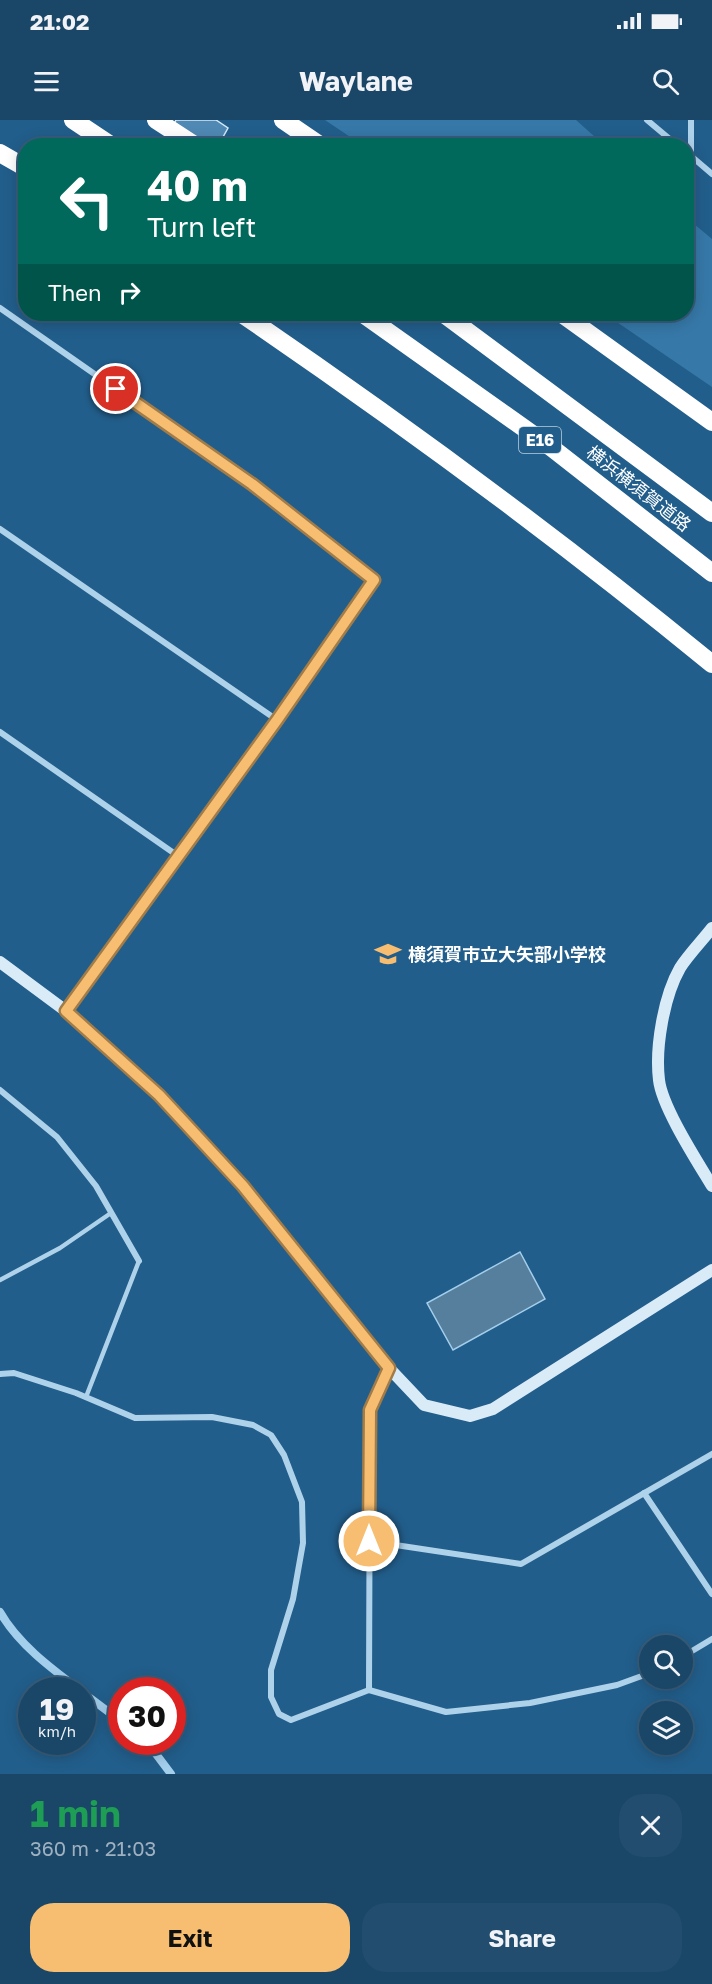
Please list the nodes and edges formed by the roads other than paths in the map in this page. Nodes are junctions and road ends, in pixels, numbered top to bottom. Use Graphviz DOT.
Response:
graph roads {
  1 [pos="73,120"];
  2 [pos="156,120"];
  3 [pos="283,120"];
  4 [pos="647,120"];
  5 [pos="691,120"];
  6 [pos="100,138"];
  7 [pos="184,138"];
  8 [pos="309,138"];
  9 [pos="668,138"];
  10 [pos="690,138"];
  11 [pos="0,153"];
  12 [pos="694,159"];
  13 [pos="18,163"];
  14 [pos="712,174"];
  15 [pos="0,308"];
  16 [pos="18,321"];
  17 [pos="19,321"];
  18 [pos="252,321"];
  19 [pos="373,321"];
  20 [pos="453,321"];
  21 [pos="572,321"];
  22 [pos="712,422"];
  23 [pos="712,513"];
  24 [pos="0,529"];
  25 [pos="712,573"];
  26 [pos="712,664"];
  27 [pos="277,720"];
  28 [pos="0,732"];
  29 [pos="178,856"];
  30 [pos="712,928"];
  31 [pos="0,962"];
  32 [pos="66,1011"];
  33 [pos="0,1090"];
  34 [pos="712,1186"];
  35 [pos="111,1213"];
  36 [pos="139,1261"];
  37 [pos="712,1270"];
  38 [pos="0,1280"];
  39 [pos="389,1368"];
  40 [pos="0,1374"];
  41 [pos="86,1397"];
  42 [pos="712,1454"];
  43 [pos="644,1493"];
  44 [pos="369,1541"];
  45 [pos="712,1577"];
  46 [pos="705,1583"];
  47 [pos="712,1593"];
  48 [pos="712,1639"];
  49 [pos="693,1650"];
  50 [pos="639,1677"];
  51 [pos="369,1690"];
  1 -- 6 [label="highway"];
  2 -- 7 [label="highway"];
  3 -- 8 [label="highway"];
  4 -- 9 [label="street"];
  5 -- 10 [label="street"];
  11 -- 13 [label="highway"];
  12 -- 14 [label="street"];
  15 -- 16 [label="street"];
  17 -- 27 [label="street"];
  18 -- 26 [label="highway"];
  19 -- 25 [label="highway, 横浜横須賀道路 / E16"];
  20 -- 23 [label="highway, 横浜横須賀道路 / E16"];
  21 -- 22 [label="highway"];
  24 -- 27 [label="street"];
  27 -- 29 [label="street"];
  28 -- 29 [label="street"];
  29 -- 32 [label="street"];
  30 -- 34 [label="street"];
  31 -- 32 [label="street"];
  32 -- 39 [label="street"];
  33 -- 35 [label="street"];
  35 -- 36 [label="street"];
  35 -- 38 [label="lane"];
  36 -- 41 [label="lane"];
  37 -- 39 [label="street"];
  39 -- 44 [label="street"];
  40 -- 41 [label="street"];
  41 -- 51 [label="street"];
  42 -- 43 [label="street"];
  43 -- 44 [label="street"];
  43 -- 46 [label="street"];
  44 -- 51 [label="street"];
  45 -- 46 [label="street"];
  46 -- 47 [label="street"];
  48 -- 49 [label="street"];
  50 -- 51 [label="street"];
}
